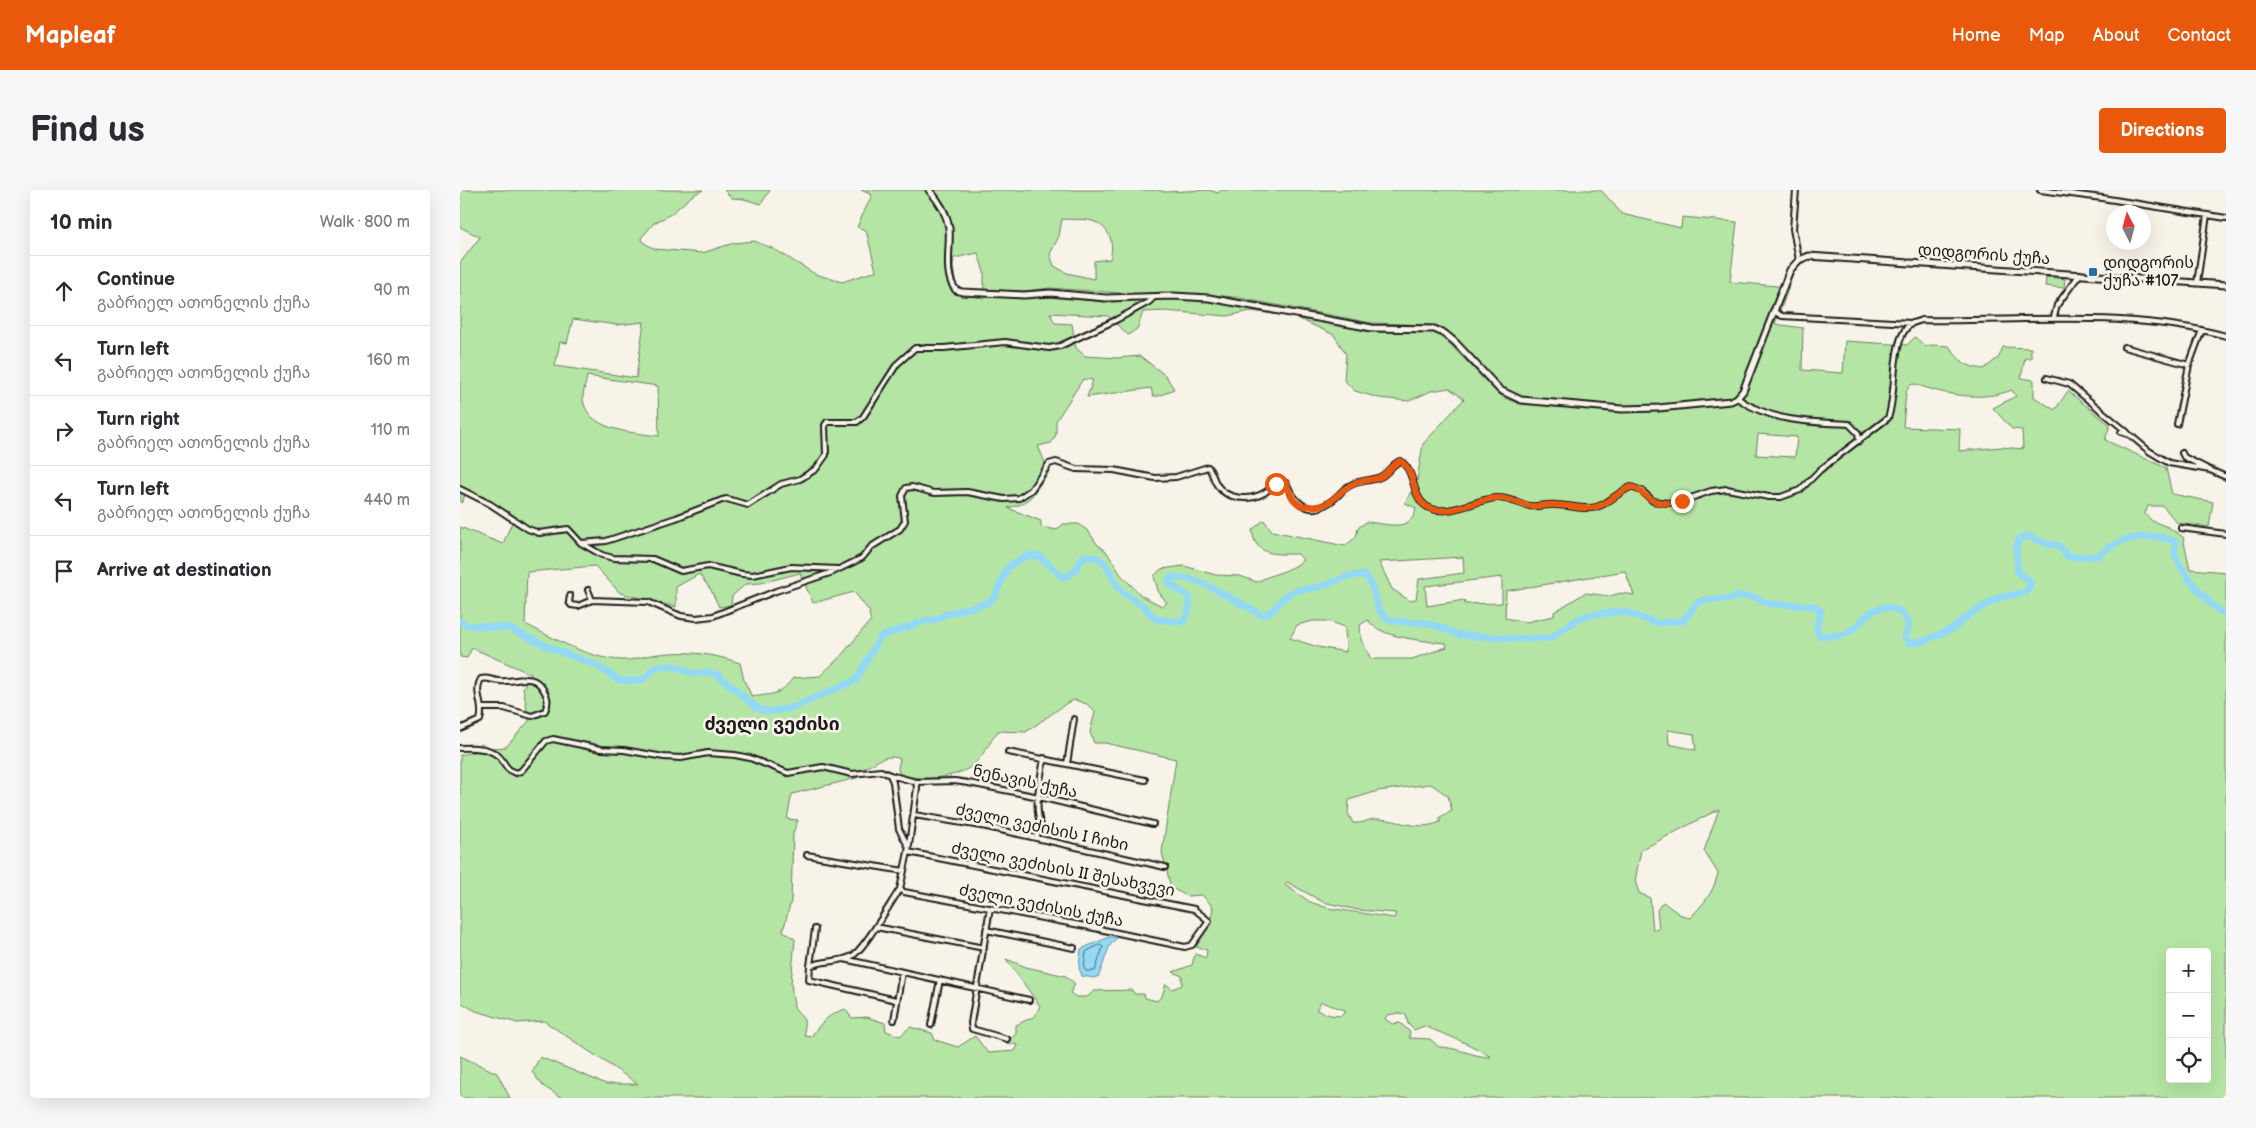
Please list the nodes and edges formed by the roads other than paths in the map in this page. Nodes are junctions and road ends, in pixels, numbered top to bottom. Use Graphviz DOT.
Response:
graph roads {
  1 [pos="929,190"];
  2 [pos="1796,190"];
  3 [pos="2040,190"];
  4 [pos="2207,215"];
  5 [pos="2226,218"];
  6 [pos="1799,260"];
  7 [pos="2080,274"];
  8 [pos="2197,283"];
  9 [pos="2226,285"];
  10 [pos="1154,296"];
  11 [pos="1773,311"];
  12 [pos="2054,317"];
  13 [pos="1911,323"];
  14 [pos="2202,330"];
  15 [pos="2226,336"];
  16 [pos="2124,347"];
  17 [pos="2189,365"];
  18 [pos="2047,378"];
  19 [pos="1738,398"];
  20 [pos="2177,424"];
  21 [pos="2121,432"];
  22 [pos="2139,440"];
  23 [pos="1858,441"];
  24 [pos="2182,452"];
  25 [pos="2210,470"];
  26 [pos="2226,477"];
  27 [pos="460,489"];
  28 [pos="2181,528"];
  29 [pos="2226,534"];
  30 [pos="581,543"];
  31 [pos="838,569"];
  32 [pos="588,590"];
  33 [pos="570,596"];
  34 [pos="592,600"];
  35 [pos="481,708"];
  36 [pos="1074,719"];
  37 [pos="460,730"];
  38 [pos="460,748"];
  39 [pos="1008,752"];
  40 [pos="1044,758"];
  41 [pos="1067,764"];
  42 [pos="890,775"];
  43 [pos="1145,780"];
  44 [pos="916,782"];
  45 [pos="1039,797"];
  46 [pos="914,815"];
  47 [pos="1153,824"];
  48 [pos="1036,838"];
  49 [pos="908,846"];
  50 [pos="908,852"];
  51 [pos="807,855"];
  52 [pos="1165,867"];
  53 [pos="904,871"];
  54 [pos="900,889"];
  55 [pos="990,908"];
  56 [pos="1209,920"];
  57 [pos="876,927"];
  58 [pos="814,929"];
  59 [pos="986,930"];
  60 [pos="984,948"];
  61 [pos="1074,948"];
  62 [pos="844,959"];
  63 [pos="810,966"];
  64 [pos="902,972"];
  65 [pos="940,980"];
  66 [pos="978,988"];
  67 [pos="896,1000"];
  68 [pos="1029,1000"];
  69 [pos="894,1020"];
  70 [pos="931,1025"];
  71 [pos="1007,1039"];
  1 -- 10 [label="street"];
  2 -- 6 [label="street"];
  3 -- 4 [label="street"];
  4 -- 5 [label="street"];
  4 -- 8 [label="street"];
  6 -- 7 [label="street, დიდგორის ქუჩა"];
  6 -- 11 [label="street"];
  7 -- 8 [label="street, დიდგორის ქუჩა"];
  7 -- 12 [label="street"];
  8 -- 9 [label="street, დიდგორის ქუჩა"];
  10 -- 19 [label="street"];
  10 -- 30 [label="street"];
  11 -- 13 [label="street"];
  11 -- 19 [label="street"];
  12 -- 13 [label="street"];
  12 -- 14 [label="street"];
  13 -- 23 [label="street"];
  14 -- 15 [label="street"];
  14 -- 17 [label="street"];
  16 -- 17 [label="street"];
  17 -- 20 [label="street"];
  18 -- 22 [label="street"];
  19 -- 23 [label="street"];
  21 -- 22 [label="street"];
  22 -- 25 [label="street"];
  23 -- 31 [label="street"];
  24 -- 25 [label="street"];
  25 -- 26 [label="street"];
  27 -- 30 [label="street"];
  28 -- 29 [label="street"];
  30 -- 31 [label="street"];
  31 -- 34 [label="street"];
  32 -- 34 [label="street"];
  33 -- 34 [label="street"];
  35 -- 35 [label="street"];
  35 -- 37 [label="street"];
  36 -- 41 [label="street"];
  38 -- 42 [label="street"];
  39 -- 40 [label="street"];
  40 -- 41 [label="street"];
  40 -- 45 [label="street"];
  41 -- 43 [label="street"];
  42 -- 44 [label="street, ნენავის ქუჩა"];
  42 -- 49 [label="street"];
  44 -- 45 [label="street, ნენავის ქუჩა"];
  44 -- 46 [label="street"];
  45 -- 47 [label="street, ნენავის ქუჩა"];
  45 -- 48 [label="street"];
  46 -- 48 [label="street, ძველი ვეძისის I ჩიხი"];
  46 -- 49 [label="street"];
  48 -- 52 [label="street, ძველი ვეძისის I ჩიხი"];
  49 -- 50 [label="street"];
  50 -- 53 [label="street"];
  50 -- 56 [label="street, ძველი ვეძისის II შესახვევი"];
  51 -- 53 [label="street"];
  53 -- 54 [label="street"];
  54 -- 55 [label="street, ძველი ვეძისის ქუჩა"];
  54 -- 57 [label="street"];
  55 -- 56 [label="street, ძველი ვეძისის ქუჩა"];
  55 -- 59 [label="street"];
  57 -- 60 [label="street"];
  57 -- 62 [label="street"];
  58 -- 63 [label="street"];
  59 -- 60 [label="street"];
  59 -- 61 [label="street"];
  60 -- 66 [label="street"];
  62 -- 63 [label="street"];
  62 -- 64 [label="street"];
  63 -- 67 [label="street"];
  64 -- 65 [label="street"];
  64 -- 67 [label="street"];
  65 -- 66 [label="street"];
  65 -- 70 [label="street"];
  66 -- 68 [label="street"];
  66 -- 71 [label="street"];
  67 -- 69 [label="street"];
}
